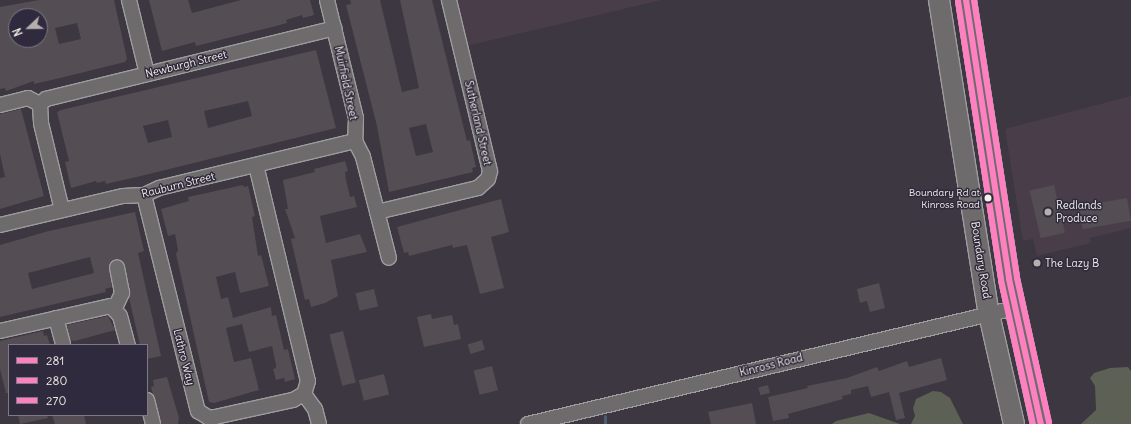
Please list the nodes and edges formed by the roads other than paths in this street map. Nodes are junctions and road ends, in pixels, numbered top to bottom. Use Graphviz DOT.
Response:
graph roads {
  1 [pos="129,0"];
  2 [pos="327,0"];
  3 [pos="449,0"];
  4 [pos="939,0"];
  5 [pos="966,0"];
  6 [pos="334,28"];
  7 [pos="147,74"];
  8 [pos="0,104"];
  9 [pos="40,104"];
  10 [pos="355,141"];
  11 [pos="256,165"];
  12 [pos="144,195"];
  13 [pos="62,210"];
  14 [pos="377,212"];
  15 [pos="0,225"];
  16 [pos="388,258"];
  17 [pos="117,267"];
  18 [pos="115,308"];
  19 [pos="1015,308"];
  20 [pos="989,314"];
  21 [pos="56,318"];
  22 [pos="0,331"];
  23 [pos="63,344"];
  24 [pos="128,344"];
  25 [pos="304,394"];
  26 [pos="148,404"];
  27 [pos="153,424"];
  28 [pos="319,424"];
  29 [pos="528,424"];
  30 [pos="1014,424"];
  31 [pos="1041,424"];
  1 -- 7 [label="street"];
  2 -- 6 [label="street, Muirfield Street"];
  3 -- 14 [label="street, Sutherland Street"];
  4 -- 20 [label="highway, Boundary Road"];
  5 -- 19 [label="highway"];
  6 -- 7 [label="street, Newburgh Street"];
  6 -- 10 [label="street, Muirfield Street"];
  7 -- 9 [label="street, Newburgh Street"];
  8 -- 9 [label="street"];
  9 -- 13 [label="street"];
  10 -- 11 [label="street, Rauburn Street"];
  10 -- 14 [label="street, Muirfield Street"];
  11 -- 12 [label="street, Rauburn Street"];
  11 -- 25 [label="street"];
  12 -- 13 [label="street, Rauburn Street"];
  12 -- 25 [label="street, Lathro Way"];
  13 -- 15 [label="street, Rauburn Street"];
  14 -- 16 [label="street, Muirfield Street"];
  17 -- 18 [label="street"];
  18 -- 21 [label="street"];
  18 -- 24 [label="street"];
  19 -- 20 [label="street, Kinross Road"];
  19 -- 31 [label="highway"];
  20 -- 29 [label="street, Kinross Road"];
  20 -- 30 [label="highway, Boundary Road"];
  21 -- 22 [label="street"];
  21 -- 23 [label="street"];
  25 -- 28 [label="street"];
  26 -- 27 [label="street"];
}
